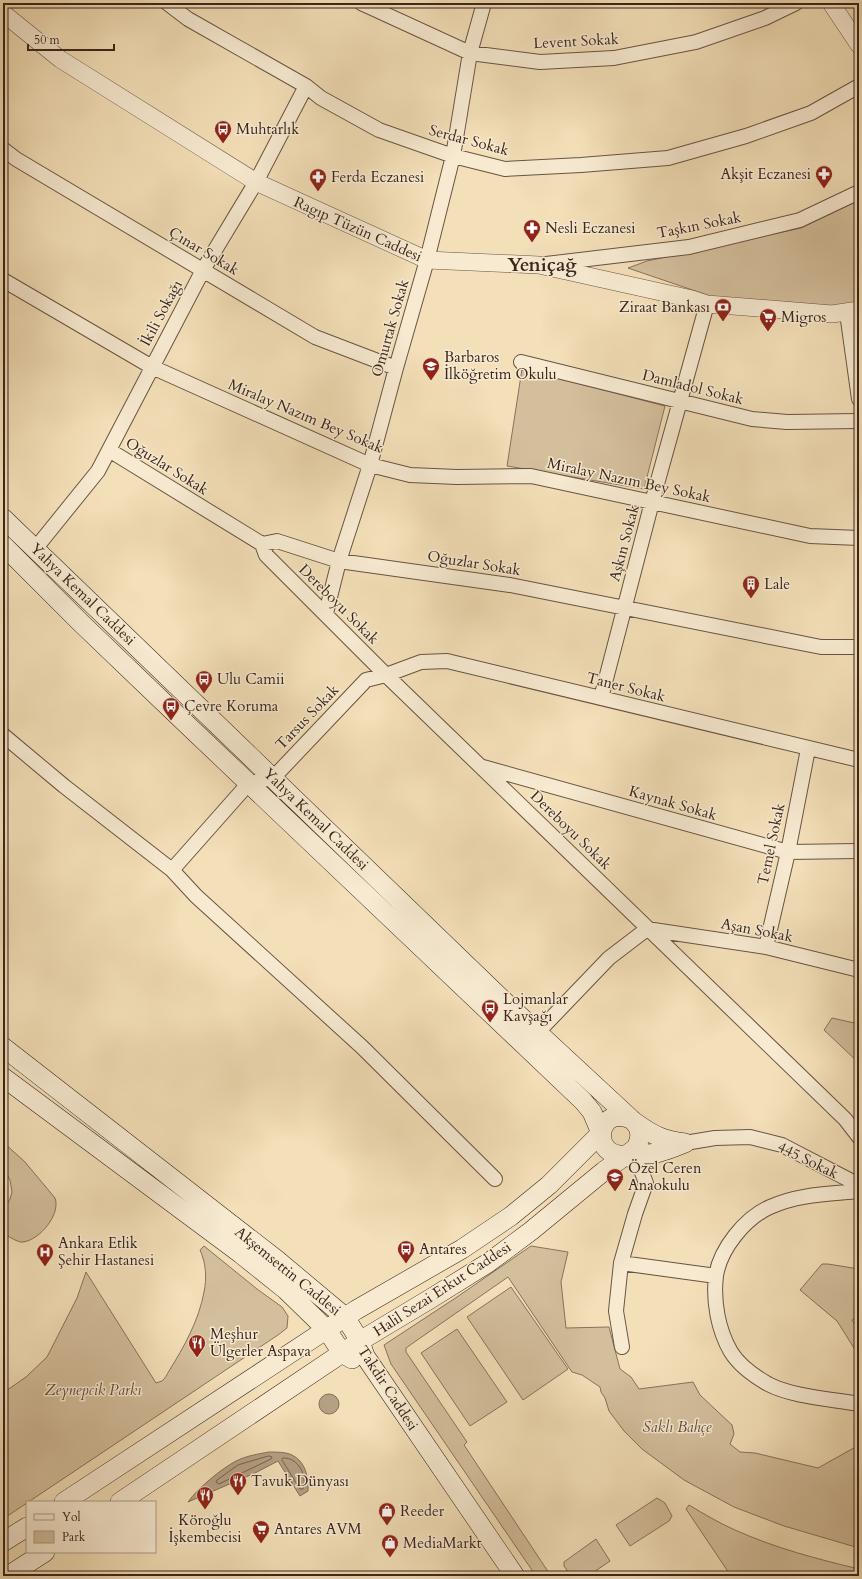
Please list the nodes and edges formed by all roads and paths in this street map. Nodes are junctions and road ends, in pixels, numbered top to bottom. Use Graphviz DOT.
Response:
graph roads {
  1 [pos="167,3"];
  2 [pos="361,3"];
  3 [pos="484,3"];
  4 [pos="796,3"];
  5 [pos="831,3"];
  6 [pos="3,13"];
  7 [pos="859,45"];
  8 [pos="470,53"];
  9 [pos="306,86"];
  10 [pos="859,86"];
  11 [pos="3,149"];
  12 [pos="453,156"];
  13 [pos="256,182"];
  14 [pos="859,192"];
  15 [pos="427,260"];
  16 [pos="539,265"];
  17 [pos="203,270"];
  18 [pos="3,280"];
  19 [pos="707,304"];
  20 [pos="853,312"];
  21 [pos="521,362"];
  22 [pos="152,367"];
  23 [pos="396,368"];
  24 [pos="859,399"];
  25 [pos="680,400"];
  26 [pos="859,421"];
  27 [pos="109,450"];
  28 [pos="370,465"];
  29 [pos="652,502"];
  30 [pos="3,518"];
  31 [pos="859,538"];
  32 [pos="262,544"];
  33 [pos="3,545"];
  34 [pos="35,549"];
  35 [pos="339,561"];
  36 [pos="624,608"];
  37 [pos="326,613"];
  38 [pos="859,647"];
  39 [pos="386,675"];
  40 [pos="601,698"];
  41 [pos="3,735"];
  42 [pos="808,749"];
  43 [pos="859,760"];
  44 [pos="481,767"];
  45 [pos="273,778"];
  46 [pos="249,783"];
  47 [pos="859,851"];
  48 [pos="788,852"];
  49 [pos="172,870"];
  50 [pos="648,929"];
  51 [pos="766,947"];
  52 [pos="859,970"];
  53 [pos="537,1033"];
  54 [pos="3,1047"];
  55 [pos="3,1077"];
  56 [pos="633,1121"];
  57 [pos="602,1133"];
  58 [pos="859,1137"];
  59 [pos="685,1143"];
  60 [pos="628,1153"];
  61 [pos="495,1179"];
  62 [pos="859,1185"];
  63 [pos="859,1191"];
  64 [pos="620,1263"];
  65 [pos="716,1276"];
  66 [pos="344,1317"];
  67 [pos="326,1330"];
  68 [pos="360,1341"];
  69 [pos="622,1347"];
  70 [pos="342,1353"];
  71 [pos="859,1404"];
  72 [pos="66,1501"];
  73 [pos="121,1501"];
  74 [pos="26,1528"];
  75 [pos="3,1542"];
  76 [pos="43,1553"];
  77 [pos="8,1576"];
  78 [pos="499,1576"];
  79 [pos="515,1576"];
  1 -- 9 [label="street, Serdar Sokak"];
  2 -- 8 [label="street, Levent Sokak"];
  3 -- 8 [label="street, Omurtak Sokak"];
  4 -- 8 [label="street, Levent Sokak"];
  5 -- 7 [label="street"];
  6 -- 13 [label="street, Ragıp Tüzün Caddesi"];
  8 -- 12 [label="street, Omurtak Sokak"];
  9 -- 12 [label="street, Serdar Sokak"];
  9 -- 13 [label="street, İkili Sokağı"];
  10 -- 12 [label="street, Serdar Sokak"];
  11 -- 17 [label="street, Çınar Sokak"];
  12 -- 15 [label="street, Omurtak Sokak"];
  13 -- 15 [label="street, Ragıp Tüzün Caddesi"];
  13 -- 17 [label="street, İkili Sokağı"];
  14 -- 16 [label="street, Taşkın Sokak"];
  15 -- 16 [label="street, Ragıp Tüzün Caddesi"];
  15 -- 23 [label="street, Omurtak Sokak"];
  16 -- 19 [label="street, Ragıp Tüzün Caddesi"];
  17 -- 22 [label="street, İkili Sokağı"];
  17 -- 23 [label="street, Çınar Sokak"];
  18 -- 22 [label="street, Miralay Nazım Bey Sokak"];
  19 -- 20 [label="street, Ragıp Tüzün Caddesi"];
  19 -- 25 [label="street, Aşkın Sokak"];
  20 -- 24 [label="street"];
  21 -- 25 [label="street, Damladol Sokak"];
  22 -- 27 [label="street, İkili Sokağı"];
  22 -- 28 [label="street, Miralay Nazım Bey Sokak"];
  23 -- 28 [label="street, Omurtak Sokak"];
  25 -- 26 [label="street, Damladol Sokak"];
  25 -- 29 [label="street, Aşkın Sokak"];
  27 -- 32 [label="street, Oğuzlar Sokak"];
  27 -- 34 [label="street, İkili Sokağı"];
  28 -- 29 [label="street, Miralay Nazım Bey Sokak"];
  28 -- 35 [label="street, Omurtak Sokak"];
  29 -- 31 [label="street, Miralay Nazım Bey Sokak"];
  29 -- 36 [label="street, Aşkın Sokak"];
  30 -- 34 [label="main road, Yahya Kemal Caddesi"];
  32 -- 35 [label="street, Oğuzlar Sokak"];
  32 -- 37 [label="street, Dereboyu Sokak"];
  33 -- 46 [label="main road, Yahya Kemal Caddesi"];
  34 -- 45 [label="main road, Yahya Kemal Caddesi"];
  35 -- 36 [label="street, Oğuzlar Sokak"];
  35 -- 37 [label="street, Omurtak Sokak"];
  36 -- 38 [label="street, Oğuzlar Sokak"];
  36 -- 40 [label="street, Aşkın Sokak"];
  37 -- 39 [label="street, Dereboyu Sokak"];
  39 -- 40 [label="street, Taner Sokak"];
  39 -- 44 [label="street, Dereboyu Sokak"];
  39 -- 45 [label="street, Tarsus Sokak"];
  40 -- 42 [label="street, Taner Sokak"];
  41 -- 49 [label="street"];
  42 -- 43 [label="street, Taner Sokak"];
  42 -- 48 [label="street, Temel Sokak"];
  44 -- 48 [label="street, Kaynak Sokak"];
  44 -- 50 [label="street, Dereboyu Sokak"];
  45 -- 46 [label="street"];
  45 -- 53 [label="main road, Yahya Kemal Caddesi"];
  46 -- 49 [label="street"];
  46 -- 57 [label="main road, Yahya Kemal Caddesi"];
  47 -- 48 [label="street, Kaynak Sokak"];
  48 -- 51 [label="street, Temel Sokak"];
  49 -- 61 [label="street"];
  50 -- 51 [label="street, Aşan Sokak"];
  50 -- 53 [label="street"];
  50 -- 58 [label="street, Dereboyu Sokak"];
  51 -- 52 [label="street, Aşan Sokak"];
  53 -- 56 [label="main road, Yahya Kemal Caddesi"];
  54 -- 66 [label="main road, Akşemsettin Caddesi"];
  55 -- 67 [label="main road, Akşemsettin Caddesi"];
  56 -- 57 [label="main road, Halil Sezai Erkut Caddesi"];
  56 -- 59 [label="main road, 445 Sokak"];
  56 -- 60 [label="main road, Halil Sezai Erkut Caddesi"];
  57 -- 60 [label="main road"];
  57 -- 66 [label="main road, Halil Sezai Erkut Caddesi"];
  59 -- 60 [label="main road, 445 Sokak"];
  59 -- 62 [label="street, 445 Sokak"];
  60 -- 64 [label="street"];
  60 -- 68 [label="main road, Halil Sezai Erkut Caddesi"];
  63 -- 65 [label="street"];
  64 -- 65 [label="street"];
  64 -- 69 [label="street"];
  65 -- 71 [label="street"];
  66 -- 67 [label="main road, Akşemsettin Caddesi"];
  66 -- 68 [label="main road, Halil Sezai Erkut Caddesi"];
  67 -- 70 [label="main road"];
  67 -- 72 [label="main road"];
  68 -- 70 [label="main road, Takdir Caddesi"];
  68 -- 79 [label="main road, Takdir Caddesi"];
  70 -- 73 [label="main road"];
  70 -- 78 [label="main road, Takdir Caddesi"];
  74 -- 75 [label="main road"];
  76 -- 77 [label="main road"];
}
